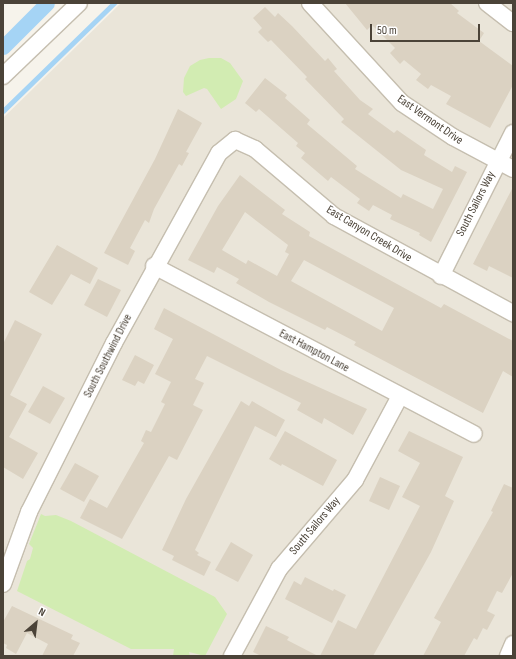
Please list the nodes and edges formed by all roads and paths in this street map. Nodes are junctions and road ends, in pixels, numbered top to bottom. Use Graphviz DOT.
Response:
graph roads {
  1 [pos="79,3"];
  2 [pos="310,3"];
  3 [pos="487,3"];
  4 [pos="513,23"];
  5 [pos="3,76"];
  6 [pos="513,133"];
  7 [pos="235,140"];
  8 [pos="498,162"];
  9 [pos="513,169"];
  10 [pos="154,266"];
  11 [pos="440,276"];
  12 [pos="513,313"];
  13 [pos="400,396"];
  14 [pos="474,434"];
  15 [pos="3,584"];
  16 [pos="513,644"];
  17 [pos="232,656"];
  18 [pos="508,656"];
  1 -- 5 [label="street"];
  2 -- 8 [label="street, East Vermont Drive"];
  3 -- 4 [label="street"];
  6 -- 8 [label="street, South Sailors Way"];
  7 -- 10 [label="street, South Southwind Drive"];
  7 -- 11 [label="street, East Canyon Creek Drive"];
  8 -- 9 [label="street, East Vermont Drive"];
  8 -- 11 [label="street, South Sailors Way"];
  10 -- 13 [label="street, East Hampton Lane"];
  10 -- 15 [label="street, South Southwind Drive"];
  11 -- 12 [label="street, East Canyon Creek Drive"];
  13 -- 14 [label="street, East Hampton Lane"];
  13 -- 17 [label="street, South Sailors Way"];
  16 -- 18 [label="street"];
}
